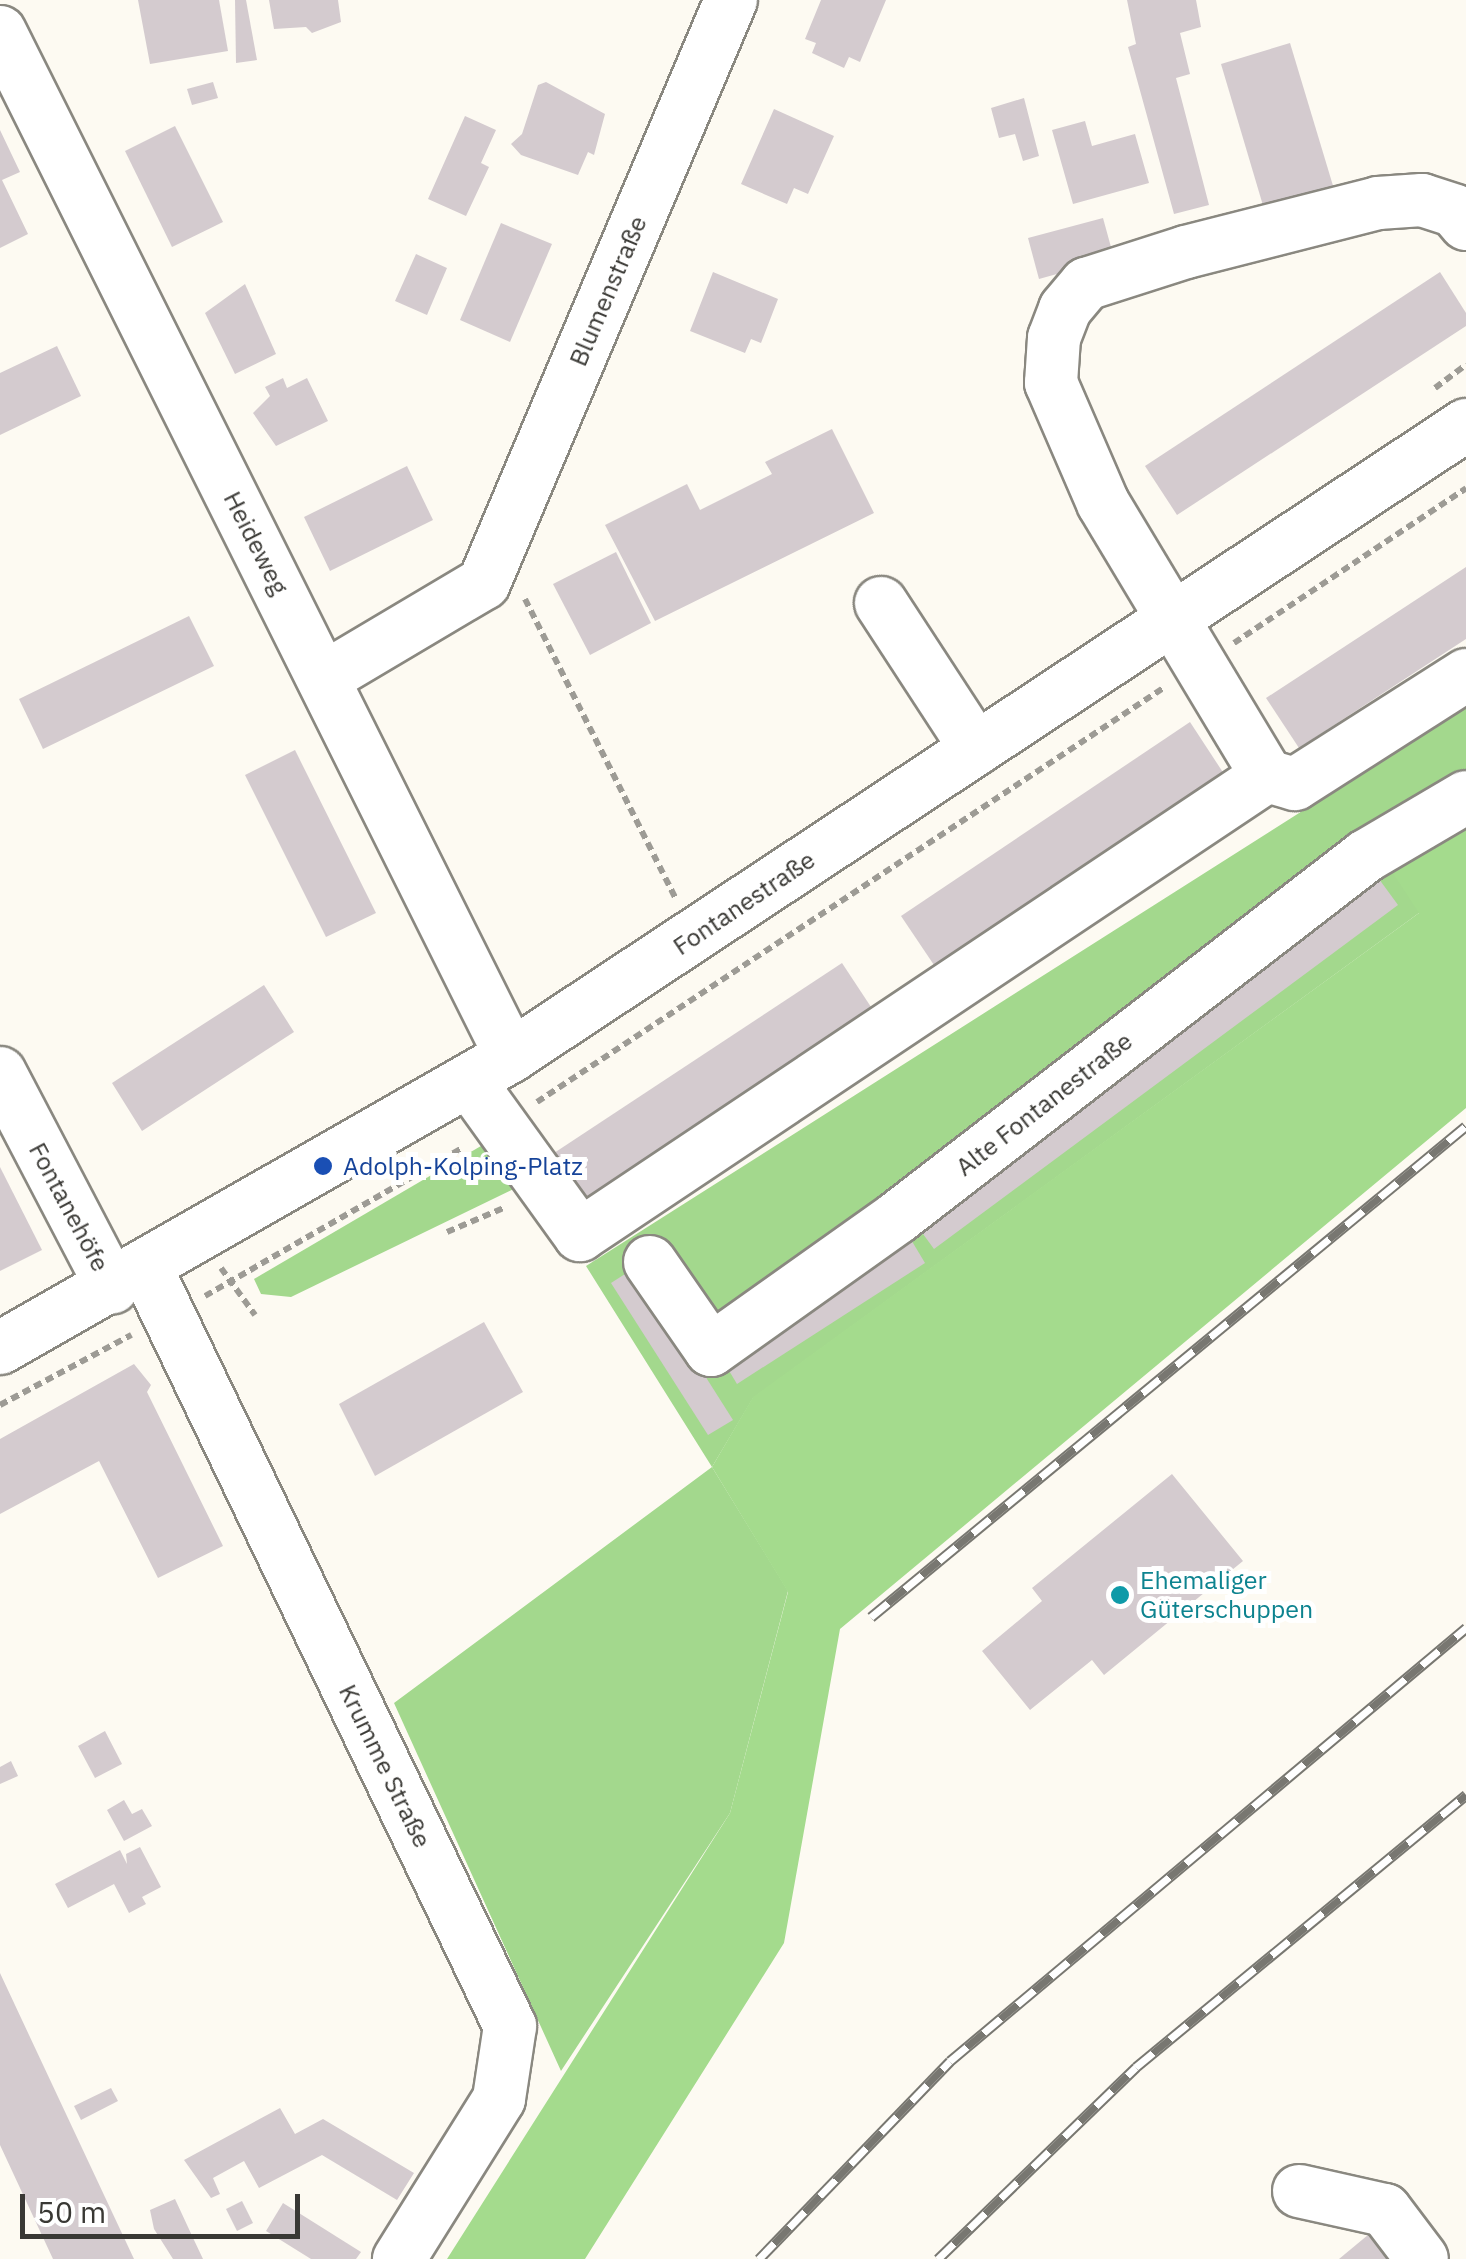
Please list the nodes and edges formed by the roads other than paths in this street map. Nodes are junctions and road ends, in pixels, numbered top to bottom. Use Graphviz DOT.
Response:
graph roads {
  1 [pos="731,0"];
  2 [pos="0,32"];
  3 [pos="1466,224"];
  4 [pos="1466,424"];
  5 [pos="882,603"];
  6 [pos="1174,618"];
  7 [pos="1466,675"];
  8 [pos="324,678"];
  9 [pos="976,749"];
  10 [pos="1267,776"];
  11 [pos="1466,797"];
  12 [pos="490,1068"];
  13 [pos="0,1072"];
  14 [pos="650,1262"];
  15 [pos="129,1278"];
  16 [pos="0,1348"];
  17 [pos="1300,2191"];
  18 [pos="399,2259"];
  19 [pos="1422,2259"];
  1 -- 8 [label="street, Blumenstraße"];
  2 -- 8 [label="street, Heideweg"];
  3 -- 6 [label="street"];
  4 -- 6 [label="street, Fontanestraße"];
  5 -- 9 [label="street"];
  6 -- 9 [label="street, Fontanestraße"];
  6 -- 10 [label="street"];
  7 -- 10 [label="street"];
  8 -- 12 [label="street, Heideweg"];
  9 -- 12 [label="street, Fontanestraße"];
  10 -- 12 [label="street, Heideweg"];
  11 -- 14 [label="street, Alte Fontanestraße"];
  12 -- 15 [label="street, Fontanestraße"];
  13 -- 15 [label="street, Fontanehöfe"];
  15 -- 16 [label="street, Fontanestraße"];
  15 -- 18 [label="street, Krumme Straße"];
  17 -- 19 [label="street"];
}
